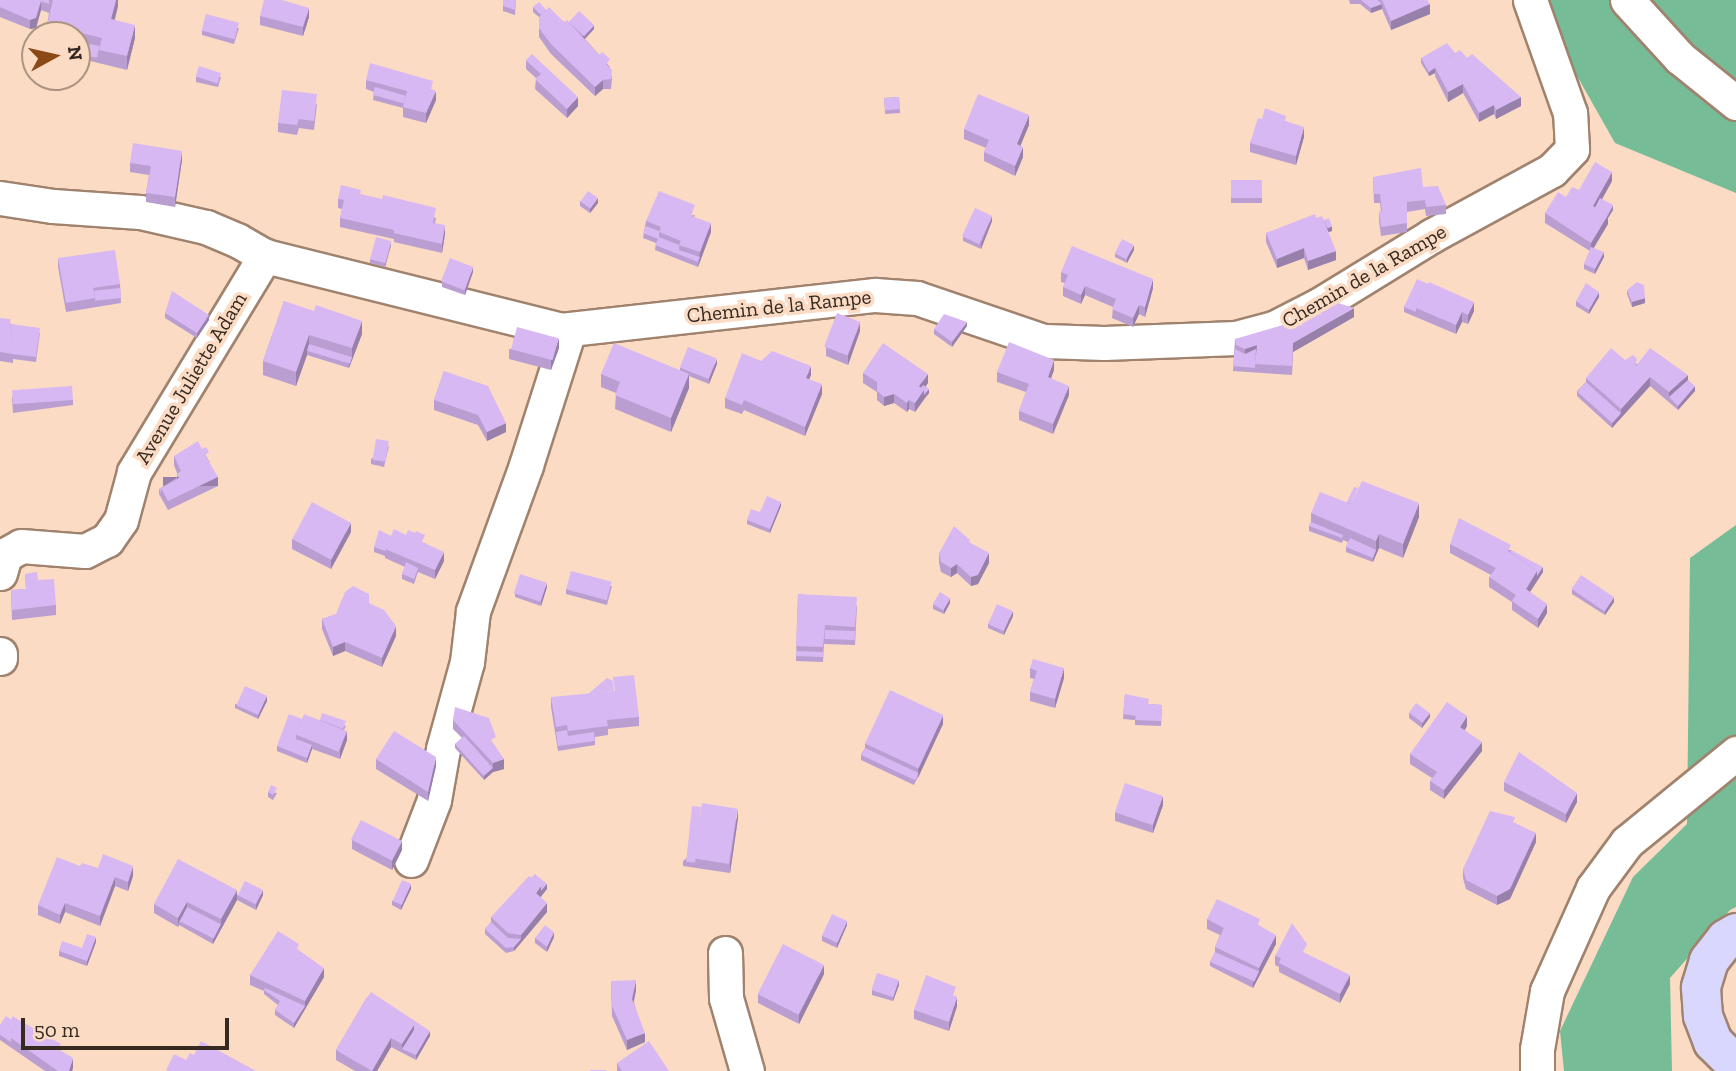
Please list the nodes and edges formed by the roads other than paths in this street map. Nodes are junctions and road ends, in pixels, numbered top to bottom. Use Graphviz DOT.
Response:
graph roads {
  1 [pos="1530,0"];
  2 [pos="1627,0"];
  3 [pos="1736,103"];
  4 [pos="0,198"];
  5 [pos="265,256"];
  6 [pos="569,330"];
  7 [pos="0,573"];
  8 [pos="1736,753"];
  9 [pos="411,860"];
  10 [pos="1736,933"];
  11 [pos="724,953"];
  12 [pos="1733,1066"];
  13 [pos="747,1071"];
  14 [pos="1537,1071"];
  1 -- 6 [label="street, Chemin de la Rampe"];
  2 -- 3 [label="street"];
  4 -- 5 [label="street, Chemin de la Rampe"];
  5 -- 6 [label="street, Chemin de la Rampe"];
  5 -- 7 [label="street, Avenue Juliette Adam"];
  6 -- 9 [label="street"];
  8 -- 14 [label="street"];
  10 -- 12 [label="main road"];
  11 -- 13 [label="street"];
}
